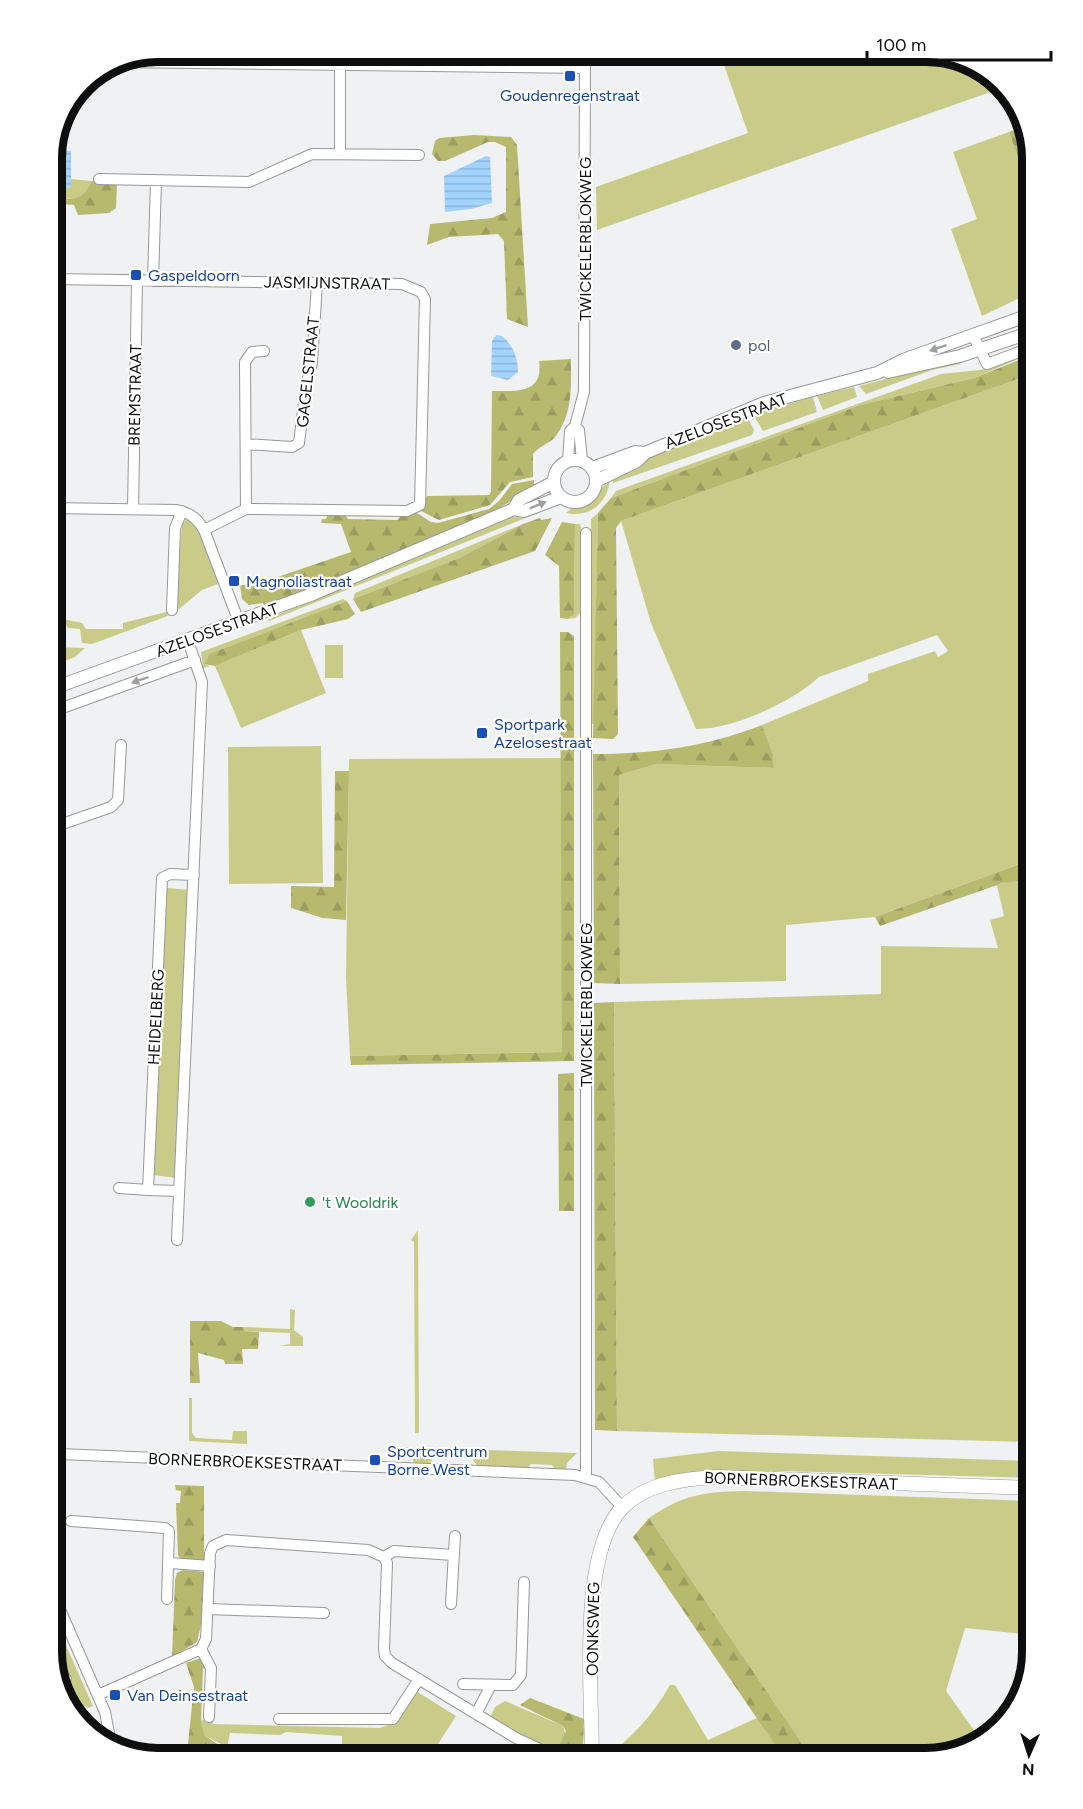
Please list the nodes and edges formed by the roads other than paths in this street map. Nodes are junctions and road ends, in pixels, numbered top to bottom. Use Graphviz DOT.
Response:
graph roads {
  1 [pos="273,62"];
  2 [pos="585,62"];
  3 [pos="340,65"];
  4 [pos="585,68"];
  5 [pos="340,154"];
  6 [pos="419,155"];
  7 [pos="99,179"];
  8 [pos="156,181"];
  9 [pos="62,279"];
  10 [pos="137,281"];
  11 [pos="153,281"];
  12 [pos="316,283"];
  13 [pos="1022,318"];
  14 [pos="973,335"];
  15 [pos="1022,335"];
  16 [pos="980,349"];
  17 [pos="264,351"];
  18 [pos="1022,352"];
  19 [pos="877,373"];
  20 [pos="575,426"];
  21 [pos="246,444"];
  22 [pos="645,453"];
  23 [pos="568,461"];
  24 [pos="587,464"];
  25 [pos="596,481"];
  26 [pos="554,482"];
  27 [pos="561,497"];
  28 [pos="62,508"];
  29 [pos="133,509"];
  30 [pos="246,509"];
  31 [pos="514,509"];
  32 [pos="182,511"];
  33 [pos="204,530"];
  34 [pos="586,533"];
  35 [pos="172,610"];
  36 [pos="239,622"];
  37 [pos="188,641"];
  38 [pos="195,660"];
  39 [pos="62,685"];
  40 [pos="62,708"];
  41 [pos="121,745"];
  42 [pos="62,824"];
  43 [pos="194,874"];
  44 [pos="119,1188"];
  45 [pos="148,1190"];
  46 [pos="179,1191"];
  47 [pos="177,1240"];
  48 [pos="62,1454"];
  49 [pos="586,1477"];
  50 [pos="1022,1488"];
  51 [pos="623,1508"];
  52 [pos="71,1521"];
  53 [pos="455,1536"];
  54 [pos="454,1555"];
  55 [pos="384,1557"];
  56 [pos="170,1563"];
  57 [pos="210,1566"];
  58 [pos="524,1582"];
  59 [pos="167,1599"];
  60 [pos="451,1604"];
  61 [pos="208,1609"];
  62 [pos="324,1613"];
  63 [pos="62,1614"];
  64 [pos="201,1649"];
  65 [pos="418,1679"];
  66 [pos="463,1684"];
  67 [pos="491,1685"];
  68 [pos="98,1695"];
  69 [pos="476,1714"];
  70 [pos="208,1718"];
  71 [pos="279,1719"];
  72 [pos="109,1734"];
  73 [pos="535,1747"];
  74 [pos="592,1748"];
  1 -- 3 [label="street"];
  2 -- 4 [label="street, TWICKELERBLOKWEG"];
  3 -- 4 [label="street"];
  3 -- 5 [label="street"];
  4 -- 20 [label="street, TWICKELERBLOKWEG"];
  5 -- 6 [label="street"];
  5 -- 8 [label="street"];
  7 -- 8 [label="street"];
  8 -- 11 [label="street"];
  9 -- 10 [label="street, JASMIJNSTRAAT"];
  10 -- 11 [label="street, JASMIJNSTRAAT"];
  10 -- 29 [label="street, BREMSTRAAT"];
  11 -- 12 [label="street, JASMIJNSTRAAT"];
  12 -- 21 [label="street, GAGELSTRAAT"];
  12 -- 30 [label="street, JASMIJNSTRAAT"];
  13 -- 14 [label="street, AZELOSESTRAAT"];
  14 -- 16 [label="street"];
  14 -- 19 [label="street, AZELOSESTRAAT, one-way"];
  15 -- 16 [label="street, AZELOSESTRAAT"];
  16 -- 18 [label="street"];
  16 -- 19 [label="street, AZELOSESTRAAT"];
  17 -- 21 [label="street"];
  19 -- 22 [label="street, AZELOSESTRAAT"];
  20 -- 23 [label="street, TWICKELERBLOKWEG"];
  20 -- 24 [label="street, TWICKELERBLOKWEG"];
  21 -- 30 [label="street"];
  22 -- 24 [label="street, AZELOSESTRAAT"];
  22 -- 25 [label="street, AZELOSESTRAAT"];
  23 -- 24 [label="street"];
  23 -- 26 [label="street"];
  24 -- 25 [label="street"];
  25 -- 27 [label="street"];
  26 -- 27 [label="street"];
  26 -- 31 [label="street, AZELOSESTRAAT"];
  31 -- 27 [label="street, AZELOSESTRAAT, one-way"];
  28 -- 29 [label="street"];
  29 -- 32 [label="street"];
  30 -- 33 [label="street"];
  31 -- 36 [label="street, AZELOSESTRAAT"];
  32 -- 33 [label="street"];
  32 -- 35 [label="street"];
  33 -- 36 [label="street"];
  34 -- 49 [label="street, TWICKELERBLOKWEG"];
  36 -- 37 [label="street, AZELOSESTRAAT"];
  37 -- 38 [label="street, HEIDELBERG"];
  37 -- 39 [label="street, AZELOSESTRAAT"];
  38 -- 40 [label="street, AZELOSESTRAAT, one-way"];
  38 -- 43 [label="street, HEIDELBERG"];
  41 -- 42 [label="street"];
  43 -- 45 [label="street, HEIDELBERG"];
  43 -- 46 [label="street, HEIDELBERG"];
  44 -- 45 [label="street"];
  45 -- 46 [label="street"];
  46 -- 47 [label="street, HEIDELBERG"];
  48 -- 49 [label="street, BORNERBROEKSESTRAAT"];
  49 -- 51 [label="street"];
  50 -- 51 [label="main road, BORNERBROEKSESTRAAT"];
  51 -- 74 [label="main road, OONKSWEG"];
  52 -- 56 [label="street"];
  53 -- 54 [label="street"];
  54 -- 55 [label="street"];
  54 -- 60 [label="street"];
  55 -- 57 [label="street"];
  55 -- 65 [label="street"];
  56 -- 57 [label="street"];
  56 -- 59 [label="street"];
  57 -- 61 [label="street"];
  58 -- 67 [label="street"];
  61 -- 62 [label="street"];
  61 -- 64 [label="street"];
  63 -- 68 [label="street"];
  64 -- 68 [label="street"];
  64 -- 70 [label="street"];
  65 -- 69 [label="street"];
  65 -- 71 [label="street"];
  66 -- 67 [label="street"];
  67 -- 69 [label="street"];
  68 -- 72 [label="street"];
  69 -- 73 [label="street"];
}
